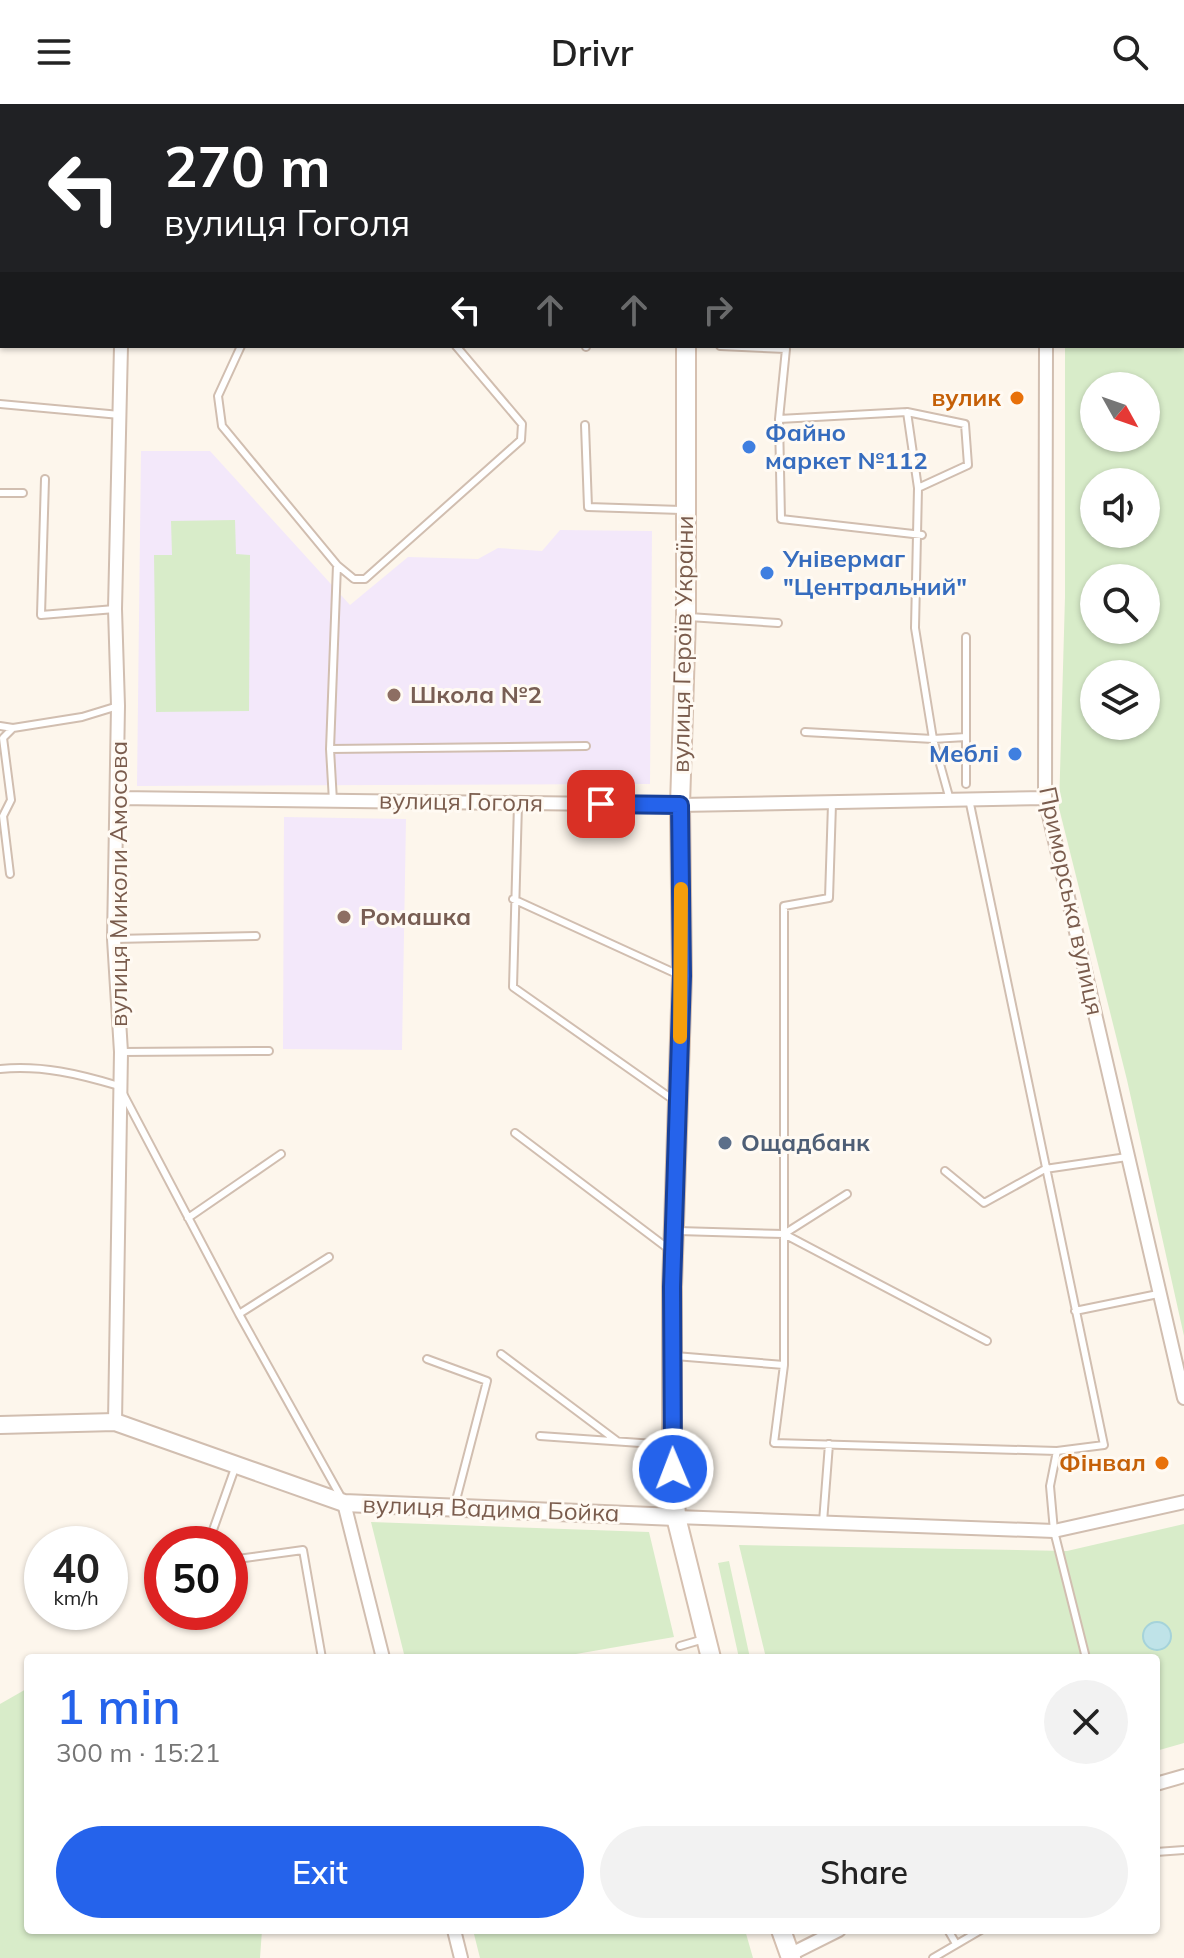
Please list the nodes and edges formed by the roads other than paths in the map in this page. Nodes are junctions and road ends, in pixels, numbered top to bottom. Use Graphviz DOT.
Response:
graph roads {
  1 [pos="121,348"];
  2 [pos="240,348"];
  3 [pos="458,348"];
  4 [pos="686,348"];
  5 [pos="764,348"];
  6 [pos="1046,348"];
  7 [pos="0,404"];
  8 [pos="907,412"];
  9 [pos="120,415"];
  10 [pos="779,419"];
  11 [pos="585,425"];
  12 [pos="45,479"];
  13 [pos="918,488"];
  14 [pos="0,493"];
  15 [pos="23,493"];
  16 [pos="685,510"];
  17 [pos="918,535"];
  18 [pos="337,565"];
  19 [pos="115,609"];
  20 [pos="686,617"];
  21 [pos="778,623"];
  22 [pos="966,637"];
  23 [pos="118,706"];
  24 [pos="0,726"];
  25 [pos="13,728"];
  26 [pos="805,732"];
  27 [pos="966,737"];
  28 [pos="933,739"];
  29 [pos="586,746"];
  30 [pos="330,749"];
  31 [pos="3,764"];
  32 [pos="966,784"];
  33 [pos="118,798"];
  34 [pos="1045,798"];
  35 [pos="969,799"];
  36 [pos="333,801"];
  37 [pos="950,801"];
  38 [pos="518,803"];
  39 [pos="832,804"];
  40 [pos="680,805"];
  41 [pos="10,874"];
  42 [pos="513,899"];
  43 [pos="256,936"];
  44 [pos="114,939"];
  45 [pos="682,976"];
  46 [pos="269,1051"];
  47 [pos="121,1052"];
  48 [pos="0,1069"];
  49 [pos="119,1086"];
  50 [pos="678,1103"];
  51 [pos="515,1133"];
  52 [pos="281,1154"];
  53 [pos="1127,1157"];
  54 [pos="1045,1169"];
  55 [pos="945,1171"];
  56 [pos="847,1194"];
  57 [pos="188,1218"];
  58 [pos="674,1231"];
  59 [pos="784,1234"];
  60 [pos="673,1252"];
  61 [pos="329,1257"];
  62 [pos="1158,1294"];
  63 [pos="1075,1311"];
  64 [pos="239,1314"];
  65 [pos="987,1341"];
  66 [pos="501,1354"];
  67 [pos="672,1356"];
  68 [pos="427,1359"];
  69 [pos="784,1365"];
  70 [pos="1184,1398"];
  71 [pos="115,1422"];
  72 [pos="0,1425"];
  73 [pos="540,1436"];
  74 [pos="617,1441"];
  75 [pos="829,1444"];
  76 [pos="672,1445"];
  77 [pos="1057,1451"];
  78 [pos="236,1464"];
  79 [pos="1184,1502"];
  80 [pos="344,1503"];
  81 [pos="455,1508"];
  82 [pos="676,1517"];
  83 [pos="823,1522"];
  84 [pos="214,1526"];
  85 [pos="1054,1531"];
  86 [pos="248,1558"];
  87 [pos="707,1638"];
  88 [pos="680,1646"];
  89 [pos="321,1654"];
  90 [pos="382,1654"];
  91 [pos="710,1654"];
  92 [pos="1085,1654"];
  93 [pos="1184,1776"];
  94 [pos="1160,1783"];
  95 [pos="1184,1850"];
  96 [pos="1160,1852"];
  97 [pos="455,1934"];
  98 [pos="782,1934"];
  99 [pos="831,1934"];
  100 [pos="950,1934"];
  101 [pos="972,1934"];
  102 [pos="955,1942"];
  103 [pos="788,1957"];
  104 [pos="461,1958"];
  105 [pos="933,1958"];
  1 -- 9 [label="street, вулиця Миколи Амосова"];
  2 -- 18 [label="lane"];
  3 -- 18 [label="lane"];
  4 -- 16 [label="main road, вулиця Героїв України"];
  5 -- 10 [label="lane"];
  6 -- 34 [label="street, Приморська вулиця"];
  7 -- 9 [label="lane"];
  8 -- 10 [label="lane"];
  8 -- 13 [label="lane"];
  8 -- 13 [label="lane"];
  9 -- 19 [label="street, вулиця Миколи Амосова"];
  10 -- 17 [label="lane"];
  11 -- 16 [label="lane"];
  12 -- 19 [label="lane"];
  13 -- 17 [label="lane"];
  14 -- 15 [label="lane"];
  16 -- 20 [label="main road, вулиця Героїв України"];
  17 -- 28 [label="lane"];
  18 -- 30 [label="lane"];
  19 -- 23 [label="street, вулиця Миколи Амосова"];
  20 -- 21 [label="lane"];
  20 -- 40 [label="main road, вулиця Героїв України"];
  22 -- 27 [label="lane"];
  23 -- 25 [label="lane"];
  23 -- 33 [label="street, вулиця Миколи Амосова"];
  24 -- 25 [label="lane"];
  25 -- 31 [label="lane"];
  26 -- 28 [label="lane"];
  27 -- 28 [label="lane"];
  27 -- 32 [label="lane"];
  28 -- 37 [label="lane"];
  29 -- 30 [label="lane"];
  30 -- 36 [label="lane"];
  31 -- 41 [label="lane"];
  33 -- 36 [label="street, вулиця Гоголя"];
  33 -- 44 [label="street, вулиця Миколи Амосова"];
  34 -- 35 [label="street, вулиця Гоголя"];
  34 -- 53 [label="street, Приморська вулиця"];
  35 -- 37 [label="street, вулиця Гоголя"];
  35 -- 54 [label="lane"];
  36 -- 38 [label="street, вулиця Гоголя"];
  37 -- 39 [label="street, вулиця Гоголя"];
  38 -- 40 [label="street, вулиця Гоголя"];
  38 -- 42 [label="lane"];
  39 -- 40 [label="street, вулиця Гоголя"];
  39 -- 59 [label="lane"];
  40 -- 45 [label="main road, вулиця Героїв України"];
  42 -- 45 [label="lane"];
  42 -- 50 [label="lane"];
  43 -- 44 [label="lane"];
  44 -- 47 [label="street, вулиця Миколи Амосова"];
  45 -- 50 [label="main road, вулиця Героїв України"];
  46 -- 47 [label="lane"];
  47 -- 49 [label="street, вулиця Миколи Амосова"];
  48 -- 49 [label="lane"];
  49 -- 57 [label="lane"];
  49 -- 71 [label="street, вулиця Миколи Амосова"];
  50 -- 58 [label="main road, вулиця Героїв України"];
  51 -- 60 [label="lane"];
  52 -- 57 [label="lane"];
  53 -- 54 [label="lane"];
  53 -- 62 [label="street, Приморська вулиця"];
  54 -- 55 [label="lane"];
  54 -- 63 [label="lane"];
  56 -- 59 [label="lane"];
  57 -- 64 [label="lane"];
  58 -- 59 [label="lane"];
  58 -- 60 [label="main road, вулиця Героїв України"];
  59 -- 65 [label="lane"];
  59 -- 69 [label="lane"];
  60 -- 67 [label="main road, вулиця Героїв України"];
  61 -- 64 [label="lane"];
  62 -- 63 [label="lane"];
  62 -- 70 [label="street, Приморська вулиця"];
  63 -- 77 [label="lane"];
  64 -- 80 [label="lane"];
  66 -- 74 [label="lane"];
  67 -- 69 [label="lane"];
  67 -- 76 [label="main road, вулиця Героїв України"];
  68 -- 81 [label="lane"];
  69 -- 75 [label="lane"];
  71 -- 72 [label="street, вулиця Вадима Бойка"];
  71 -- 78 [label="street, вулиця Вадима Бойка"];
  73 -- 74 [label="lane"];
  74 -- 76 [label="lane"];
  75 -- 77 [label="lane"];
  75 -- 83 [label="lane"];
  76 -- 82 [label="main road, вулиця Героїв України"];
  77 -- 85 [label="lane"];
  78 -- 80 [label="street, вулиця Вадима Бойка"];
  78 -- 84 [label="lane"];
  79 -- 85 [label="street, вулиця Вадима Бойка"];
  80 -- 81 [label="street, вулиця Вадима Бойка"];
  80 -- 90 [label="street"];
  81 -- 82 [label="street, вулиця Вадима Бойка"];
  82 -- 83 [label="street, вулиця Вадима Бойка"];
  82 -- 87 [label="main road, вулиця Героїв України"];
  83 -- 85 [label="street, вулиця Вадима Бойка"];
  85 -- 92 [label="lane"];
  86 -- 89 [label="lane"];
  87 -- 88 [label="lane"];
  87 -- 91 [label="main road, вулиця Героїв України"];
  93 -- 94 [label="street"];
  95 -- 96 [label="lane"];
  97 -- 104 [label="street"];
  98 -- 103 [label="main road"];
  99 -- 103 [label="street"];
  100 -- 102 [label="lane"];
  101 -- 102 [label="lane"];
  102 -- 105 [label="lane"];
}
